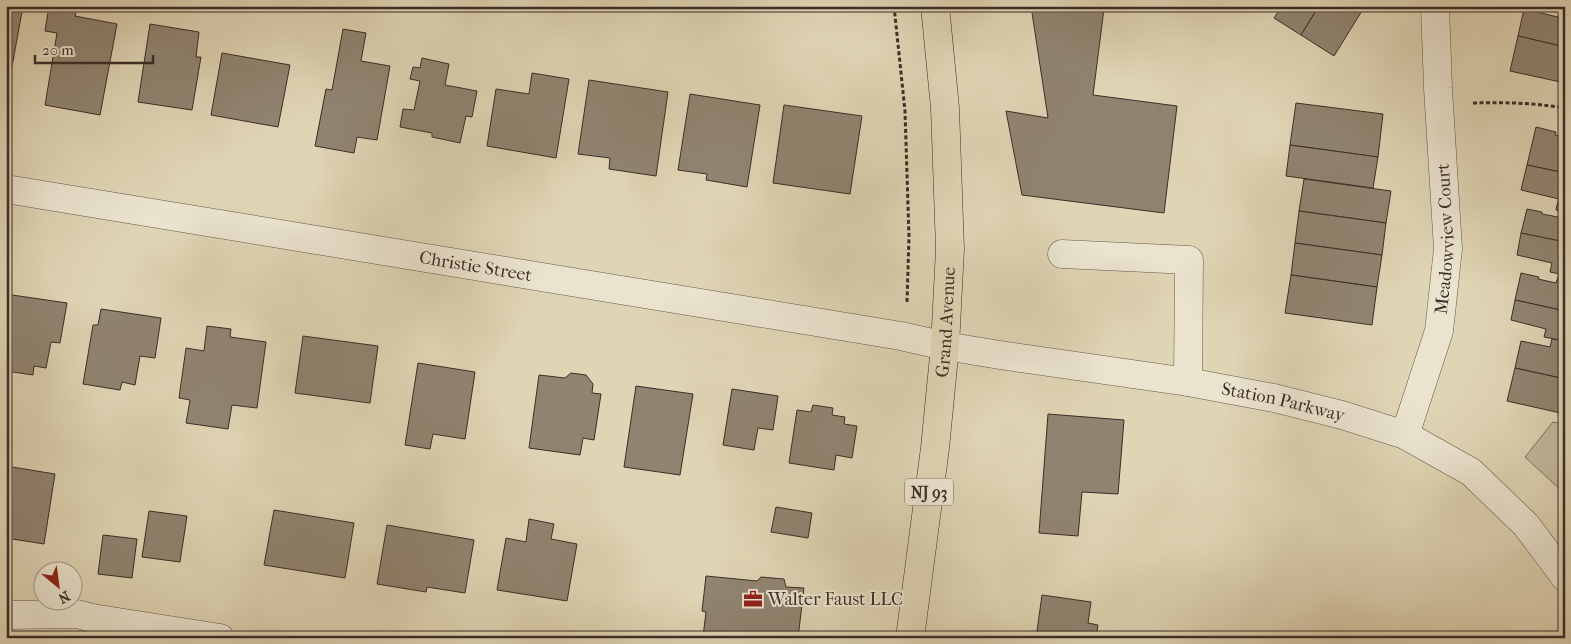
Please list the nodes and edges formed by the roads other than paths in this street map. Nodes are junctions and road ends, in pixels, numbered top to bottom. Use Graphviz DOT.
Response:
graph roads {
  1 [pos="935,6"];
  2 [pos="1435,6"];
  3 [pos="6,188"];
  4 [pos="1062,254"];
  5 [pos="945,346"];
  6 [pos="1188,382"];
  7 [pos="1405,435"];
  8 [pos="1565,577"];
  9 [pos="6,615"];
  10 [pos="92,618"];
  11 [pos="118,638"];
  12 [pos="220,638"];
  13 [pos="910,638"];
  1 -- 5 [label="main road, Grand Avenue / NJ 93"];
  2 -- 7 [label="street, Meadowview Court"];
  3 -- 5 [label="street, Christie Street"];
  4 -- 6 [label="street"];
  5 -- 6 [label="street, Station Parkway"];
  5 -- 13 [label="main road, Grand Avenue / NJ 93"];
  6 -- 7 [label="street, Station Parkway"];
  7 -- 8 [label="street, Station Parkway"];
  9 -- 10 [label="street"];
  10 -- 11 [label="street"];
  10 -- 12 [label="street"];
}
